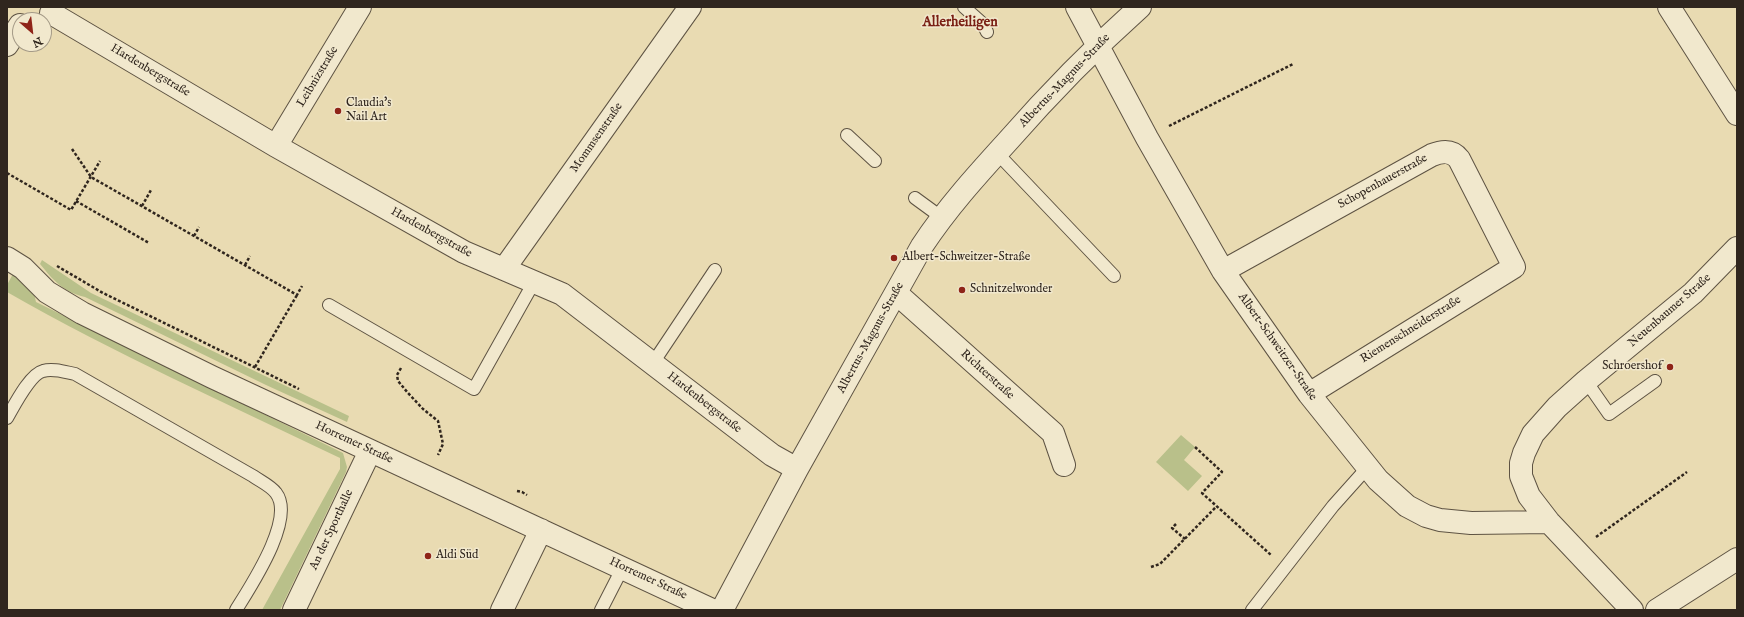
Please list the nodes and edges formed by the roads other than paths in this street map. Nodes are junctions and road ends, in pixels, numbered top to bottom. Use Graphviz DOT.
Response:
graph roads {
  1 [pos="360,7"];
  2 [pos="690,7"];
  3 [pos="964,7"];
  4 [pos="1077,7"];
  5 [pos="1140,7"];
  6 [pos="1670,7"];
  7 [pos="52,16"];
  8 [pos="987,32"];
  9 [pos="1097,45"];
  10 [pos="1737,114"];
  11 [pos="846,134"];
  12 [pos="276,146"];
  13 [pos="997,153"];
  14 [pos="875,161"];
  15 [pos="916,198"];
  16 [pos="942,217"];
  17 [pos="1737,248"];
  18 [pos="7,258"];
  19 [pos="1514,267"];
  20 [pos="504,269"];
  21 [pos="715,270"];
  22 [pos="1223,271"];
  23 [pos="1114,276"];
  24 [pos="534,282"];
  25 [pos="896,293"];
  26 [pos="329,305"];
  27 [pos="653,363"];
  28 [pos="1586,381"];
  29 [pos="1655,381"];
  30 [pos="1309,394"];
  31 [pos="7,418"];
  32 [pos="370,451"];
  33 [pos="1064,465"];
  34 [pos="1367,468"];
  35 [pos="797,469"];
  36 [pos="1549,522"];
  37 [pos="541,530"];
  38 [pos="1737,559"];
  39 [pos="623,567"];
  40 [pos="1264,596"];
  41 [pos="236,610"];
  42 [pos="294,610"];
  43 [pos="502,610"];
  44 [pos="600,610"];
  45 [pos="712,610"];
  46 [pos="722,610"];
  47 [pos="1252,610"];
  48 [pos="1262,610"];
  49 [pos="1632,610"];
  50 [pos="1657,610"];
  1 -- 12 [label="street, Leibnizstraße"];
  2 -- 20 [label="street, Mommsenstraße"];
  3 -- 8 [label="lane"];
  4 -- 9 [label="street, Albert-Schweitzer-Straße"];
  5 -- 9 [label="street, Albertus-Magnus-Straße"];
  6 -- 10 [label="street"];
  7 -- 12 [label="street, Hardenbergstraße"];
  9 -- 13 [label="street, Albertus-Magnus-Straße"];
  9 -- 22 [label="street, Albert-Schweitzer-Straße"];
  11 -- 14 [label="lane"];
  12 -- 20 [label="street, Hardenbergstraße"];
  13 -- 16 [label="street, Albertus-Magnus-Straße"];
  13 -- 23 [label="lane"];
  15 -- 16 [label="lane"];
  16 -- 25 [label="street, Albertus-Magnus-Straße"];
  17 -- 28 [label="street, Neuenbaumer Straße"];
  18 -- 32 [label="street, Horremer Straße"];
  19 -- 22 [label="street, Schopenhauerstraße"];
  19 -- 30 [label="street, Riemenschneiderstraße"];
  20 -- 24 [label="street, Hardenbergstraße"];
  21 -- 27 [label="lane"];
  22 -- 30 [label="street, Albert-Schweitzer-Straße"];
  24 -- 26 [label="lane"];
  24 -- 27 [label="street, Hardenbergstraße"];
  25 -- 33 [label="street, Richterstraße"];
  25 -- 35 [label="street, Albertus-Magnus-Straße"];
  27 -- 35 [label="street, Hardenbergstraße"];
  28 -- 29 [label="lane"];
  28 -- 36 [label="street, Neuenbaumer Straße"];
  30 -- 34 [label="street, Albert-Schweitzer-Straße"];
  31 -- 41 [label="lane"];
  32 -- 37 [label="street, Horremer Straße"];
  32 -- 42 [label="street, An der Sporthalle"];
  34 -- 36 [label="street, Albert-Schweitzer-Straße"];
  34 -- 40 [label="lane"];
  35 -- 46 [label="street, Albertus-Magnus-Straße"];
  36 -- 49 [label="street, Neuenbaumer Straße"];
  37 -- 39 [label="street, Horremer Straße"];
  37 -- 43 [label="street"];
  38 -- 50 [label="street"];
  39 -- 44 [label="lane"];
  39 -- 45 [label="street, Horremer Straße"];
  40 -- 47 [label="lane"];
  40 -- 48 [label="lane"];
}
